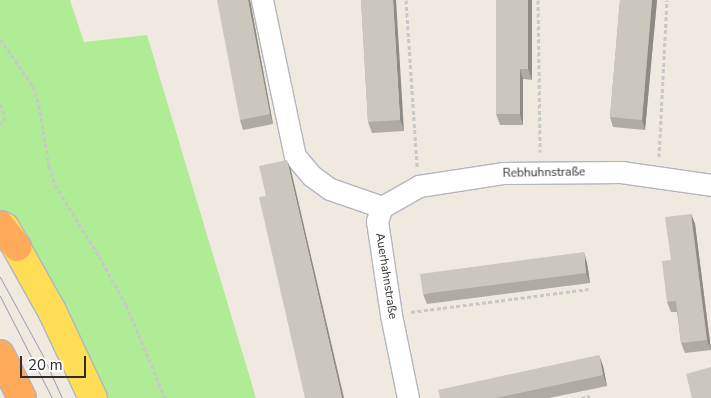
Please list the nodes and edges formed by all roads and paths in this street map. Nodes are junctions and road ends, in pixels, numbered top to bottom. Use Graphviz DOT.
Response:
graph roads {
  1 [pos="262,0"];
  2 [pos="406,0"];
  3 [pos="538,0"];
  4 [pos="667,0"];
  5 [pos="0,39"];
  6 [pos="0,104"];
  7 [pos="0,125"];
  8 [pos="540,173"];
  9 [pos="658,178"];
  10 [pos="711,185"];
  11 [pos="419,186"];
  12 [pos="382,207"];
  13 [pos="0,220"];
  14 [pos="0,225"];
  15 [pos="17,247"];
  16 [pos="589,289"];
  17 [pos="391,314"];
  18 [pos="0,354"];
  19 [pos="590,396"];
  20 [pos="22,398"];
  21 [pos="93,398"];
  22 [pos="165,398"];
  23 [pos="408,398"];
  24 [pos="581,398"];
  1 -- 12 [label="street"];
  2 -- 11 [label="path"];
  3 -- 8 [label="path"];
  4 -- 9 [label="path"];
  5 -- 22 [label="path"];
  6 -- 7 [label="path"];
  8 -- 9 [label="street, Rebhuhnstraße"];
  8 -- 11 [label="street, Rebhuhnstraße"];
  9 -- 10 [label="street, Rebhuhnstraße"];
  11 -- 12 [label="street, Rebhuhnstraße"];
  12 -- 17 [label="street, Auerhahnstraße"];
  13 -- 15 [label="main road"];
  14 -- 15 [label="highway"];
  15 -- 21 [label="main road"];
  16 -- 17 [label="path"];
  17 -- 23 [label="street, Auerhahnstraße"];
  18 -- 20 [label="highway"];
  19 -- 24 [label="path"];
}
